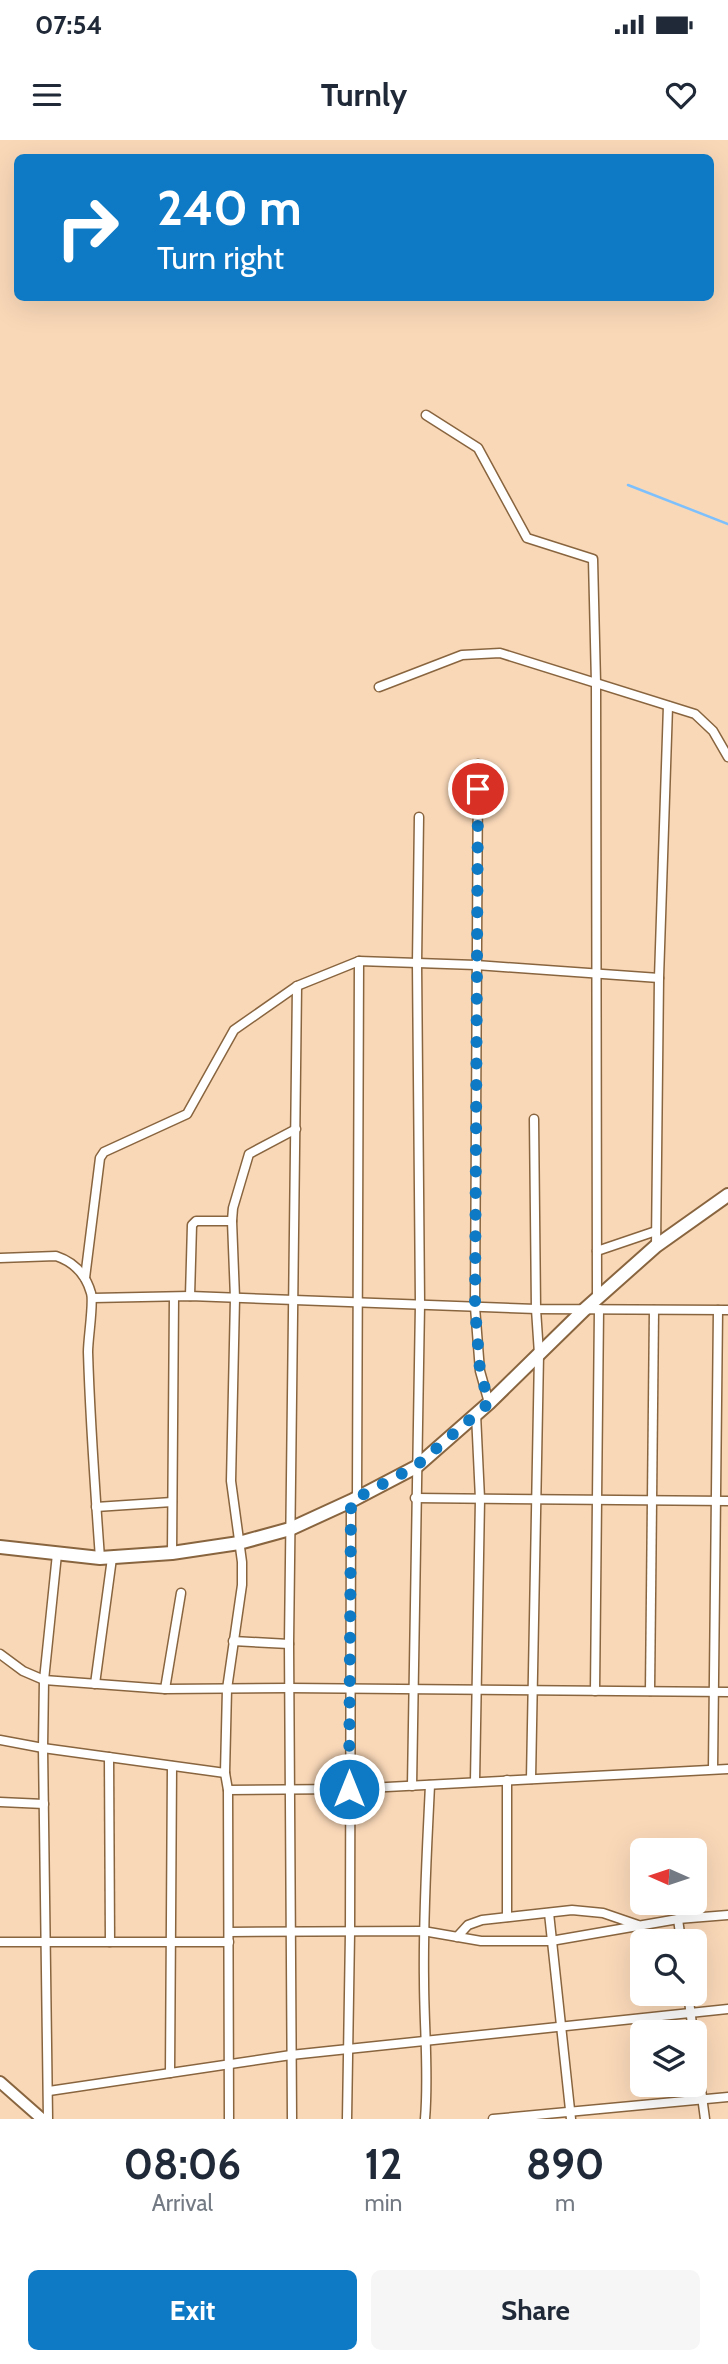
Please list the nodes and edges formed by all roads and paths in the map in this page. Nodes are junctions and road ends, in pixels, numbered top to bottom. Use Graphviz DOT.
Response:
graph roads {
  1 [pos="426,415"];
  2 [pos="596,683"];
  3 [pos="379,687"];
  4 [pos="668,706"];
  5 [pos="728,757"];
  6 [pos="478,764"];
  7 [pos="419,817"];
  8 [pos="359,961"];
  9 [pos="417,962"];
  10 [pos="476,965"];
  11 [pos="597,975"];
  12 [pos="659,978"];
  13 [pos="297,986"];
  14 [pos="534,1119"];
  15 [pos="296,1129"];
  16 [pos="728,1195"];
  17 [pos="232,1221"];
  18 [pos="656,1231"];
  19 [pos="656,1246"];
  20 [pos="597,1251"];
  21 [pos="0,1258"];
  22 [pos="85,1278"];
  23 [pos="190,1296"];
  24 [pos="174,1297"];
  25 [pos="93,1298"];
  26 [pos="235,1298"];
  27 [pos="295,1299"];
  28 [pos="357,1301"];
  29 [pos="420,1304"];
  30 [pos="598,1304"];
  31 [pos="475,1307"];
  32 [pos="536,1309"];
  33 [pos="584,1310"];
  34 [pos="654,1310"];
  35 [pos="718,1310"];
  36 [pos="728,1310"];
  37 [pos="540,1354"];
  38 [pos="489,1403"];
  39 [pos="476,1414"];
  40 [pos="416,1466"];
  41 [pos="415,1498"];
  42 [pos="354,1499"];
  43 [pos="480,1499"];
  44 [pos="537,1499"];
  45 [pos="597,1500"];
  46 [pos="652,1500"];
  47 [pos="716,1501"];
  48 [pos="728,1501"];
  49 [pos="172,1502"];
  50 [pos="96,1507"];
  51 [pos="289,1529"];
  52 [pos="239,1543"];
  53 [pos="0,1547"];
  54 [pos="172,1553"];
  55 [pos="57,1554"];
  56 [pos="106,1558"];
  57 [pos="181,1593"];
  58 [pos="233,1641"];
  59 [pos="289,1644"];
  60 [pos="0,1654"];
  61 [pos="44,1680"];
  62 [pos="95,1684"];
  63 [pos="289,1688"];
  64 [pos="165,1689"];
  65 [pos="227,1689"];
  66 [pos="350,1689"];
  67 [pos="414,1689"];
  68 [pos="477,1689"];
  69 [pos="533,1690"];
  70 [pos="596,1691"];
  71 [pos="650,1692"];
  72 [pos="714,1692"];
  73 [pos="728,1692"];
  74 [pos="0,1740"];
  75 [pos="43,1748"];
  76 [pos="109,1757"];
  77 [pos="172,1766"];
  78 [pos="713,1769"];
  79 [pos="728,1769"];
  80 [pos="226,1773"];
  81 [pos="531,1779"];
  82 [pos="507,1780"];
  83 [pos="475,1782"];
  84 [pos="430,1785"];
  85 [pos="412,1786"];
  86 [pos="349,1789"];
  87 [pos="228,1790"];
  88 [pos="290,1790"];
  89 [pos="0,1802"];
  90 [pos="44,1804"];
  91 [pos="549,1913"];
  92 [pos="728,1915"];
  93 [pos="507,1917"];
  94 [pos="678,1919"];
  95 [pos="641,1926"];
  96 [pos="679,1929"];
  97 [pos="423,1931"];
  98 [pos="290,1933"];
  99 [pos="350,1933"];
  100 [pos="229,1937"];
  101 [pos="457,1937"];
  102 [pos="46,1941"];
  103 [pos="551,1941"];
  104 [pos="0,1942"];
  105 [pos="110,1942"];
  106 [pos="173,1942"];
  107 [pos="690,2006"];
  108 [pos="728,2009"];
  109 [pos="691,2013"];
  110 [pos="692,2020"];
  111 [pos="560,2027"];
  112 [pos="424,2041"];
  113 [pos="347,2049"];
  114 [pos="291,2055"];
  115 [pos="230,2064"];
  116 [pos="170,2073"];
  117 [pos="0,2082"];
  118 [pos="49,2091"];
  119 [pos="702,2097"];
  120 [pos="728,2098"];
  121 [pos="702,2100"];
  122 [pos="571,2115"];
  123 [pos="42,2119"];
  124 [pos="48,2119"];
  125 [pos="229,2119"];
  126 [pos="292,2119"];
  127 [pos="347,2119"];
  128 [pos="425,2119"];
  129 [pos="493,2119"];
  130 [pos="705,2119"];
  1 -- 2 [label="street"];
  2 -- 3 [label="street"];
  2 -- 4 [label="street"];
  2 -- 11 [label="street"];
  4 -- 5 [label="street"];
  4 -- 12 [label="street"];
  6 -- 10 [label="street"];
  7 -- 9 [label="street"];
  8 -- 9 [label="street"];
  8 -- 13 [label="street"];
  8 -- 28 [label="street"];
  9 -- 10 [label="street"];
  9 -- 29 [label="street"];
  10 -- 11 [label="street"];
  10 -- 31 [label="street"];
  11 -- 12 [label="street"];
  11 -- 20 [label="street"];
  12 -- 18 [label="street"];
  13 -- 15 [label="street"];
  13 -- 22 [label="street"];
  14 -- 32 [label="street"];
  15 -- 17 [label="street"];
  15 -- 27 [label="street"];
  16 -- 19 [label="main road"];
  17 -- 23 [label="street"];
  17 -- 26 [label="street"];
  18 -- 19 [label="street"];
  18 -- 20 [label="street"];
  19 -- 30 [label="main road"];
  20 -- 30 [label="street"];
  21 -- 22 [label="street"];
  22 -- 25 [label="street"];
  23 -- 24 [label="street"];
  23 -- 26 [label="street"];
  24 -- 25 [label="street"];
  24 -- 49 [label="street"];
  25 -- 50 [label="street"];
  26 -- 27 [label="street"];
  26 -- 52 [label="street"];
  27 -- 28 [label="street"];
  27 -- 51 [label="street"];
  28 -- 29 [label="street"];
  28 -- 42 [label="street"];
  29 -- 31 [label="street"];
  29 -- 40 [label="street"];
  30 -- 33 [label="main road"];
  30 -- 34 [label="street"];
  30 -- 45 [label="street"];
  31 -- 32 [label="street"];
  31 -- 38 [label="street"];
  32 -- 33 [label="street"];
  32 -- 37 [label="street"];
  33 -- 37 [label="main road"];
  34 -- 35 [label="street"];
  34 -- 46 [label="street"];
  35 -- 36 [label="street"];
  35 -- 47 [label="street"];
  37 -- 38 [label="main road"];
  37 -- 44 [label="street"];
  38 -- 39 [label="main road"];
  39 -- 40 [label="main road"];
  39 -- 43 [label="street"];
  40 -- 41 [label="street"];
  40 -- 42 [label="main road"];
  41 -- 43 [label="street"];
  41 -- 67 [label="street"];
  42 -- 51 [label="main road"];
  42 -- 66 [label="street"];
  43 -- 44 [label="street"];
  43 -- 68 [label="street"];
  44 -- 45 [label="street"];
  44 -- 69 [label="street"];
  45 -- 46 [label="street"];
  45 -- 70 [label="street"];
  46 -- 47 [label="street"];
  46 -- 71 [label="street"];
  47 -- 48 [label="street"];
  47 -- 72 [label="street"];
  49 -- 50 [label="street"];
  49 -- 54 [label="street"];
  50 -- 56 [label="street"];
  51 -- 52 [label="main road"];
  51 -- 59 [label="street"];
  52 -- 54 [label="main road"];
  52 -- 58 [label="street"];
  53 -- 55 [label="main road"];
  54 -- 56 [label="main road"];
  55 -- 56 [label="main road"];
  55 -- 61 [label="street"];
  56 -- 62 [label="street"];
  57 -- 64 [label="street"];
  58 -- 59 [label="street"];
  58 -- 65 [label="street"];
  59 -- 63 [label="street"];
  60 -- 61 [label="street"];
  61 -- 62 [label="street"];
  61 -- 75 [label="street"];
  62 -- 64 [label="street"];
  63 -- 65 [label="street"];
  63 -- 66 [label="street"];
  63 -- 88 [label="street"];
  64 -- 65 [label="street"];
  65 -- 80 [label="street"];
  66 -- 67 [label="street"];
  66 -- 86 [label="street"];
  67 -- 68 [label="street"];
  67 -- 85 [label="street"];
  68 -- 69 [label="street"];
  68 -- 83 [label="street"];
  69 -- 70 [label="street"];
  69 -- 81 [label="street"];
  70 -- 71 [label="street"];
  71 -- 72 [label="street"];
  72 -- 73 [label="street"];
  72 -- 78 [label="street"];
  74 -- 75 [label="street"];
  75 -- 76 [label="street"];
  75 -- 90 [label="street"];
  76 -- 77 [label="street"];
  76 -- 105 [label="street"];
  77 -- 80 [label="street"];
  77 -- 106 [label="street"];
  78 -- 79 [label="street"];
  78 -- 81 [label="street"];
  80 -- 87 [label="street"];
  81 -- 82 [label="street"];
  82 -- 83 [label="street"];
  82 -- 93 [label="street"];
  83 -- 84 [label="street"];
  84 -- 85 [label="street"];
  84 -- 97 [label="street"];
  85 -- 86 [label="street"];
  86 -- 88 [label="street"];
  86 -- 99 [label="street"];
  87 -- 88 [label="street"];
  87 -- 100 [label="street"];
  88 -- 98 [label="street"];
  89 -- 90 [label="street"];
  90 -- 102 [label="street"];
  91 -- 93 [label="street"];
  91 -- 95 [label="street"];
  91 -- 103 [label="street"];
  92 -- 94 [label="street"];
  93 -- 101 [label="street"];
  94 -- 95 [label="street"];
  94 -- 96 [label="street"];
  95 -- 103 [label="street"];
  97 -- 99 [label="street"];
  97 -- 101 [label="street"];
  97 -- 112 [label="street"];
  98 -- 99 [label="street"];
  98 -- 100 [label="street"];
  98 -- 114 [label="street"];
  99 -- 113 [label="street"];
  100 -- 106 [label="street"];
  100 -- 115 [label="street"];
  101 -- 103 [label="street"];
  102 -- 104 [label="street"];
  102 -- 105 [label="street"];
  102 -- 118 [label="street"];
  103 -- 111 [label="street"];
  105 -- 106 [label="street"];
  106 -- 116 [label="street"];
  107 -- 109 [label="street"];
  108 -- 109 [label="street"];
  109 -- 110 [label="street"];
  109 -- 111 [label="street"];
  111 -- 112 [label="street"];
  111 -- 122 [label="street"];
  112 -- 113 [label="street"];
  112 -- 128 [label="street"];
  113 -- 114 [label="street"];
  113 -- 127 [label="street"];
  114 -- 115 [label="street"];
  114 -- 126 [label="street"];
  115 -- 116 [label="street"];
  115 -- 125 [label="street"];
  116 -- 118 [label="street"];
  117 -- 123 [label="main road"];
  118 -- 124 [label="street"];
  119 -- 121 [label="street"];
  120 -- 121 [label="street"];
  121 -- 122 [label="street"];
  121 -- 130 [label="street"];
  122 -- 129 [label="street"];
}
